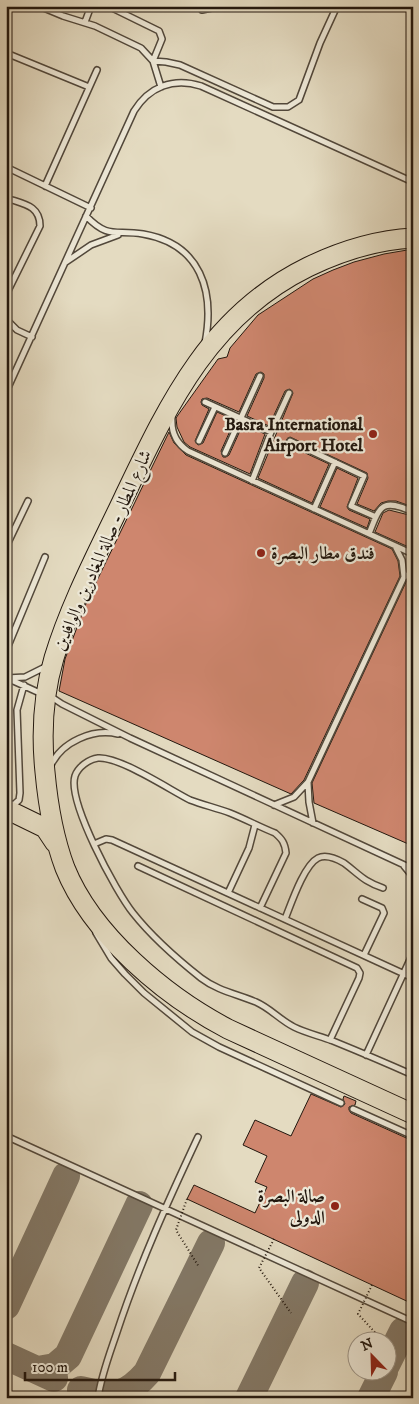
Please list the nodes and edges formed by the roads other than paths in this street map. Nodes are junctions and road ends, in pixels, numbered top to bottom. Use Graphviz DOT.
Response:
graph roads {
  1 [pos="39,6"];
  2 [pos="91,6"];
  3 [pos="108,6"];
  4 [pos="221,6"];
  5 [pos="337,6"];
  6 [pos="202,10"];
  7 [pos="85,22"];
  8 [pos="6,53"];
  9 [pos="153,61"];
  10 [pos="97,70"];
  11 [pos="89,87"];
  12 [pos="160,87"];
  13 [pos="6,167"];
  14 [pos="413,182"];
  15 [pos="45,186"];
  16 [pos="6,198"];
  17 [pos="91,208"];
  18 [pos="86,216"];
  19 [pos="121,234"];
  20 [pos="413,238"];
  21 [pos="64,264"];
  22 [pos="6,295"];
  23 [pos="6,319"];
  24 [pos="32,337"];
  25 [pos="202,356"];
  26 [pos="260,376"];
  27 [pos="6,392"];
  28 [pos="289,393"];
  29 [pos="176,395"];
  30 [pos="205,402"];
  31 [pos="215,407"];
  32 [pos="241,419"];
  33 [pos="271,432"];
  34 [pos="199,441"];
  35 [pos="290,441"];
  36 [pos="225,453"];
  37 [pos="335,462"];
  38 [pos="252,481"];
  39 [pos="28,500"];
  40 [pos="314,509"];
  41 [pos="413,512"];
  42 [pos="376,516"];
  43 [pos="369,534"];
  44 [pos="395,546"];
  45 [pos="6,547"];
  46 [pos="413,554"];
  47 [pos="45,557"];
  48 [pos="413,572"];
  49 [pos="404,578"];
  50 [pos="6,651"];
  51 [pos="53,660"];
  52 [pos="7,678"];
  53 [pos="24,685"];
  54 [pos="46,694"];
  55 [pos="130,738"];
  56 [pos="45,777"];
  57 [pos="308,782"];
  58 [pos="274,805"];
  59 [pos="6,809"];
  60 [pos="313,823"];
  61 [pos="255,825"];
  62 [pos="94,844"];
  63 [pos="61,855"];
  64 [pos="402,864"];
  65 [pos="138,866"];
  66 [pos="413,869"];
  67 [pos="413,877"];
  68 [pos="383,888"];
  69 [pos="228,893"];
  70 [pos="79,896"];
  71 [pos="362,899"];
  72 [pos="260,908"];
  73 [pos="285,919"];
  74 [pos="413,953"];
  75 [pos="364,955"];
  76 [pos="402,973"];
  77 [pos="413,978"];
  78 [pos="330,1040"];
  79 [pos="366,1054"];
  80 [pos="413,1075"];
  81 [pos="341,1103"];
  82 [pos="353,1109"];
  83 [pos="413,1114"];
  84 [pos="6,1136"];
  85 [pos="413,1136"];
  86 [pos="198,1138"];
  87 [pos="164,1209"];
  88 [pos="413,1322"];
  89 [pos="98,1398"];
  1 -- 7 [label="lane"];
  2 -- 7 [label="lane"];
  3 -- 9 [label="lane"];
  4 -- 6 [label="lane"];
  5 -- 9 [label="lane"];
  7 -- 9 [label="lane"];
  8 -- 11 [label="lane"];
  9 -- 12 [label="lane"];
  10 -- 11 [label="lane"];
  11 -- 15 [label="lane"];
  12 -- 14 [label="lane"];
  12 -- 17 [label="lane"];
  13 -- 15 [label="lane"];
  15 -- 17 [label="lane"];
  16 -- 22 [label="lane"];
  17 -- 18 [label="lane"];
  18 -- 19 [label="lane"];
  18 -- 21 [label="lane"];
  19 -- 21 [label="lane"];
  19 -- 25 [label="lane"];
  20 -- 25 [label="highway, شارع المطار - صالة المغادرين والوافدين"];
  21 -- 24 [label="lane"];
  23 -- 24 [label="lane"];
  24 -- 27 [label="lane"];
  25 -- 29 [label="highway, شارع المطار - صالة المغادرين والوافدين"];
  26 -- 32 [label="lane"];
  28 -- 33 [label="lane"];
  29 -- 38 [label="lane"];
  29 -- 51 [label="highway, شارع المطار - صالة المغادرين والوافدين"];
  30 -- 31 [label="lane"];
  31 -- 32 [label="lane"];
  31 -- 34 [label="lane"];
  32 -- 33 [label="lane"];
  32 -- 36 [label="lane"];
  33 -- 38 [label="lane"];
  35 -- 37 [label="lane"];
  37 -- 40 [label="lane"];
  37 -- 42 [label="lane"];
  38 -- 40 [label="lane"];
  39 -- 45 [label="lane"];
  40 -- 43 [label="lane"];
  41 -- 42 [label="lane"];
  42 -- 43 [label="lane"];
  43 -- 44 [label="lane"];
  44 -- 46 [label="lane"];
  44 -- 49 [label="lane"];
  47 -- 50 [label="lane"];
  48 -- 49 [label="lane"];
  49 -- 57 [label="lane"];
  51 -- 52 [label="lane"];
  51 -- 54 [label="highway, شارع المطار - صالة المغادرين والوافدين"];
  52 -- 53 [label="lane"];
  53 -- 54 [label="lane"];
  53 -- 59 [label="lane"];
  54 -- 55 [label="lane"];
  54 -- 56 [label="highway, شارع المطار - صالة المغادرين والوافدين"];
  55 -- 56 [label="lane"];
  55 -- 58 [label="lane"];
  56 -- 63 [label="highway, شارع المطار - صالة المغادرين والوافدين"];
  57 -- 58 [label="lane"];
  57 -- 60 [label="lane"];
  58 -- 60 [label="lane"];
  59 -- 63 [label="highway"];
  60 -- 64 [label="lane"];
  61 -- 62 [label="lane"];
  61 -- 69 [label="lane"];
  61 -- 72 [label="lane"];
  62 -- 69 [label="lane"];
  62 -- 78 [label="lane"];
  63 -- 70 [label="highway, شارع المطار - صالة المغادرين والوافدين"];
  64 -- 66 [label="lane"];
  64 -- 67 [label="lane"];
  65 -- 78 [label="lane"];
  68 -- 73 [label="lane"];
  69 -- 72 [label="lane"];
  70 -- 81 [label="lane"];
  70 -- 83 [label="highway, شارع المطار - صالة المغادرين والوافدين"];
  71 -- 75 [label="lane"];
  72 -- 73 [label="lane"];
  73 -- 75 [label="lane"];
  74 -- 76 [label="lane"];
  75 -- 76 [label="lane"];
  76 -- 77 [label="lane"];
  76 -- 79 [label="lane"];
  78 -- 79 [label="lane"];
  79 -- 80 [label="lane"];
  82 -- 85 [label="lane"];
  84 -- 87 [label="lane"];
  86 -- 87 [label="lane"];
  87 -- 88 [label="lane"];
  87 -- 89 [label="lane"];
}
